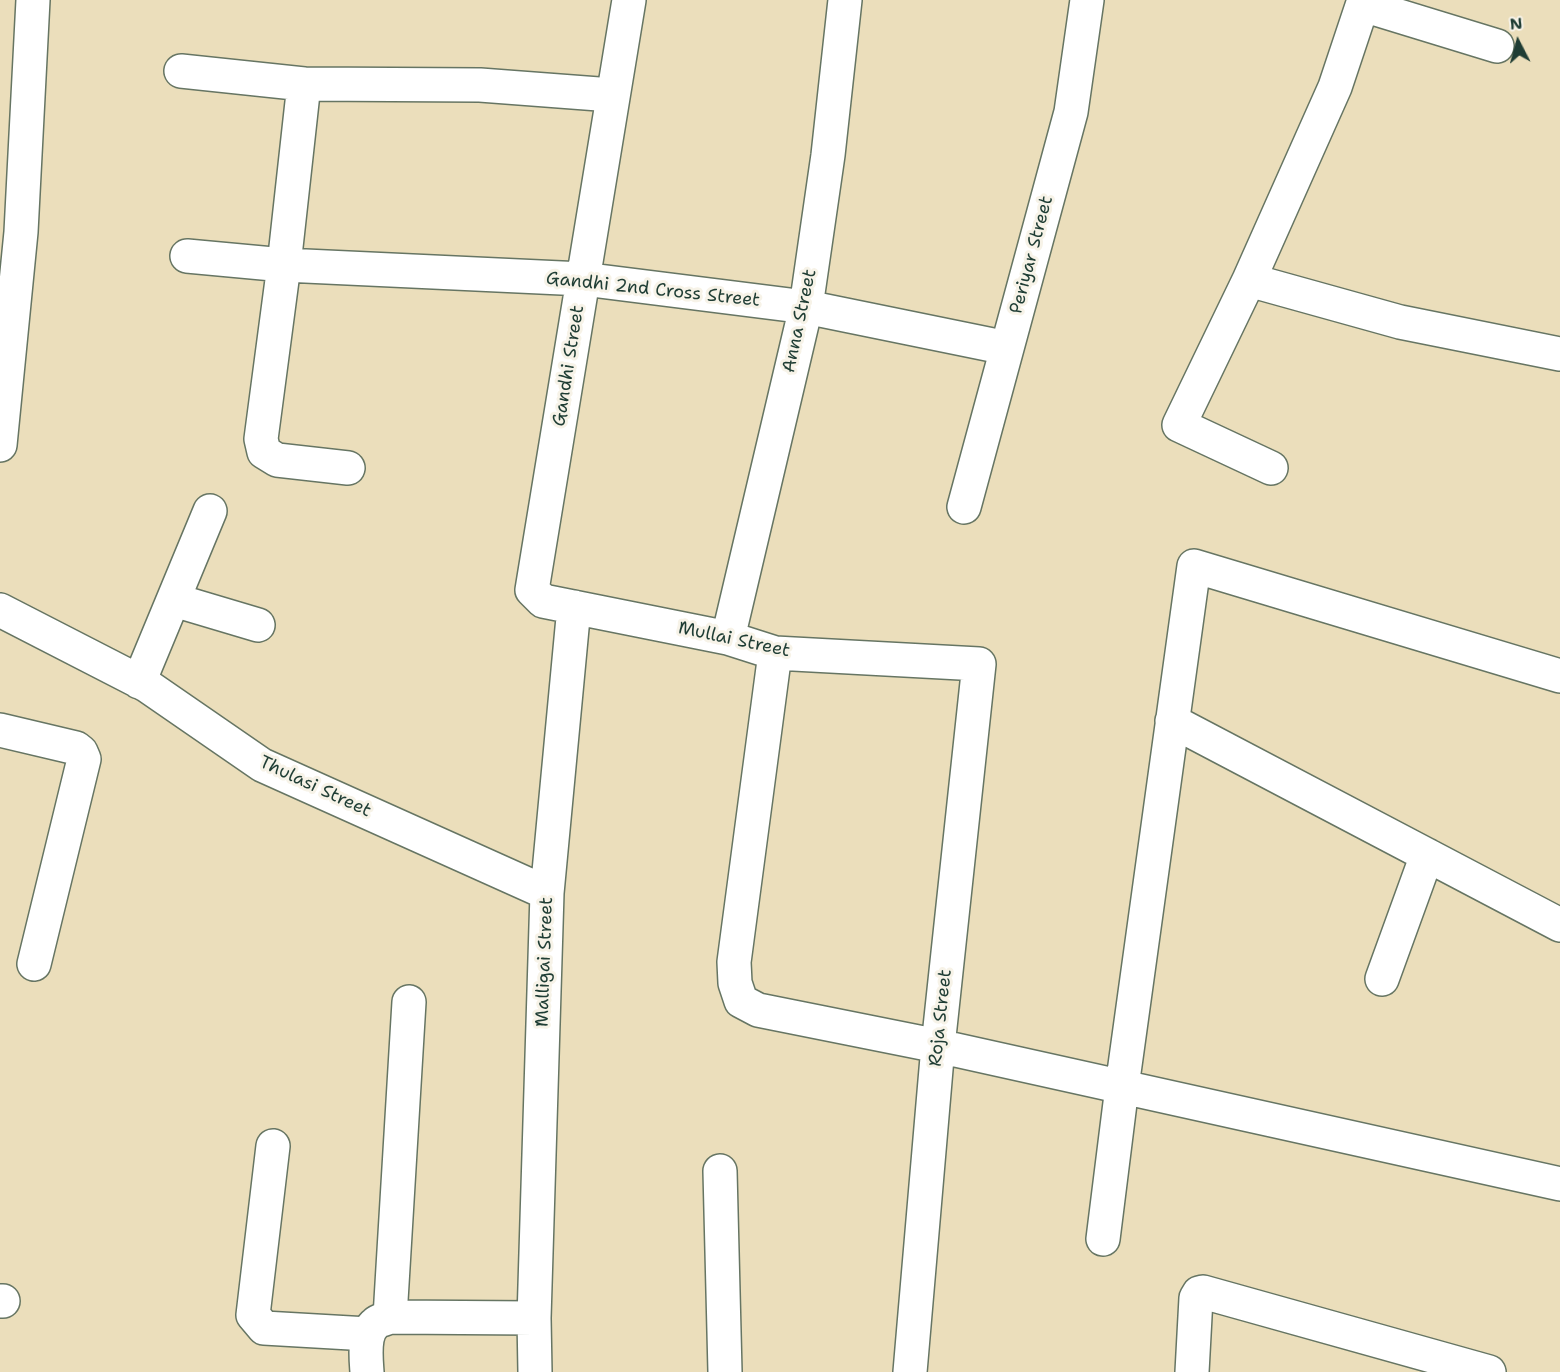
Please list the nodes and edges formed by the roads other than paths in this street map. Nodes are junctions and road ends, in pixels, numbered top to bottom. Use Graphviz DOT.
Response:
graph roads {
  1 [pos="33,0"];
  2 [pos="629,0"];
  3 [pos="844,0"];
  4 [pos="1087,0"];
  5 [pos="1364,3"];
  6 [pos="1497,46"];
  7 [pos="181,71"];
  8 [pos="304,84"];
  9 [pos="612,94"];
  10 [pos="186,256"];
  11 [pos="284,265"];
  12 [pos="583,279"];
  13 [pos="1249,280"];
  14 [pos="806,307"];
  15 [pos="1007,348"];
  16 [pos="1560,354"];
  17 [pos="0,445"];
  18 [pos="348,468"];
  19 [pos="1271,468"];
  20 [pos="964,507"];
  21 [pos="210,511"];
  22 [pos="532,590"];
  23 [pos="174,600"];
  24 [pos="574,607"];
  25 [pos="0,610"];
  26 [pos="258,625"];
  27 [pos="728,638"];
  28 [pos="776,653"];
  29 [pos="979,664"];
  30 [pos="1560,676"];
  31 [pos="139,682"];
  32 [pos="1172,722"];
  33 [pos="0,730"];
  34 [pos="1427,855"];
  35 [pos="547,893"];
  36 [pos="1560,925"];
  37 [pos="34,964"];
  38 [pos="1382,979"];
  39 [pos="409,1002"];
  40 [pos="938,1046"];
  41 [pos="1122,1087"];
  42 [pos="273,1146"];
  43 [pos="720,1171"];
  44 [pos="1560,1184"];
  45 [pos="1103,1239"];
  46 [pos="534,1318"];
  47 [pos="379,1326"];
  48 [pos="367,1372"];
  49 [pos="535,1372"];
  50 [pos="724,1372"];
  51 [pos="910,1372"];
  52 [pos="1192,1372"];
  53 [pos="1489,1372"];
  1 -- 17 [label="street"];
  2 -- 9 [label="street, Gandhi Street"];
  3 -- 14 [label="street, Anna Street"];
  4 -- 15 [label="street, Periyar Street"];
  5 -- 6 [label="street"];
  5 -- 13 [label="street"];
  7 -- 8 [label="street"];
  8 -- 9 [label="street"];
  8 -- 11 [label="street"];
  9 -- 12 [label="street, Gandhi Street"];
  10 -- 11 [label="street, Gandhi 2nd Cross Street"];
  11 -- 12 [label="street, Gandhi 2nd Cross Street"];
  11 -- 18 [label="street"];
  12 -- 14 [label="street, Gandhi 2nd Cross Street"];
  12 -- 22 [label="street, Gandhi Street"];
  13 -- 16 [label="street"];
  13 -- 19 [label="street"];
  14 -- 15 [label="street, Gandhi 2nd Cross Street"];
  14 -- 27 [label="street, Anna Street"];
  15 -- 20 [label="street, Periyar Street"];
  21 -- 23 [label="street"];
  22 -- 24 [label="street, Mullai Street"];
  23 -- 26 [label="street"];
  23 -- 31 [label="street"];
  24 -- 27 [label="street, Mullai Street"];
  24 -- 35 [label="street, Malligai Street"];
  25 -- 31 [label="street, Thulasi Street"];
  27 -- 28 [label="street, Mullai Street"];
  28 -- 29 [label="street, Mullai Street"];
  28 -- 40 [label="street"];
  29 -- 40 [label="street, Roja Street"];
  30 -- 32 [label="street"];
  31 -- 35 [label="street, Thulasi Street"];
  32 -- 34 [label="street"];
  32 -- 41 [label="street"];
  33 -- 37 [label="street"];
  34 -- 36 [label="street"];
  34 -- 38 [label="street"];
  35 -- 46 [label="street, Malligai Street"];
  39 -- 47 [label="street"];
  40 -- 41 [label="street"];
  40 -- 51 [label="street, Roja Street"];
  41 -- 44 [label="street"];
  41 -- 45 [label="street"];
  42 -- 47 [label="street"];
  43 -- 50 [label="street"];
  46 -- 47 [label="street"];
  46 -- 49 [label="street, Malligai Street"];
  47 -- 48 [label="street"];
  52 -- 53 [label="street"];
}
